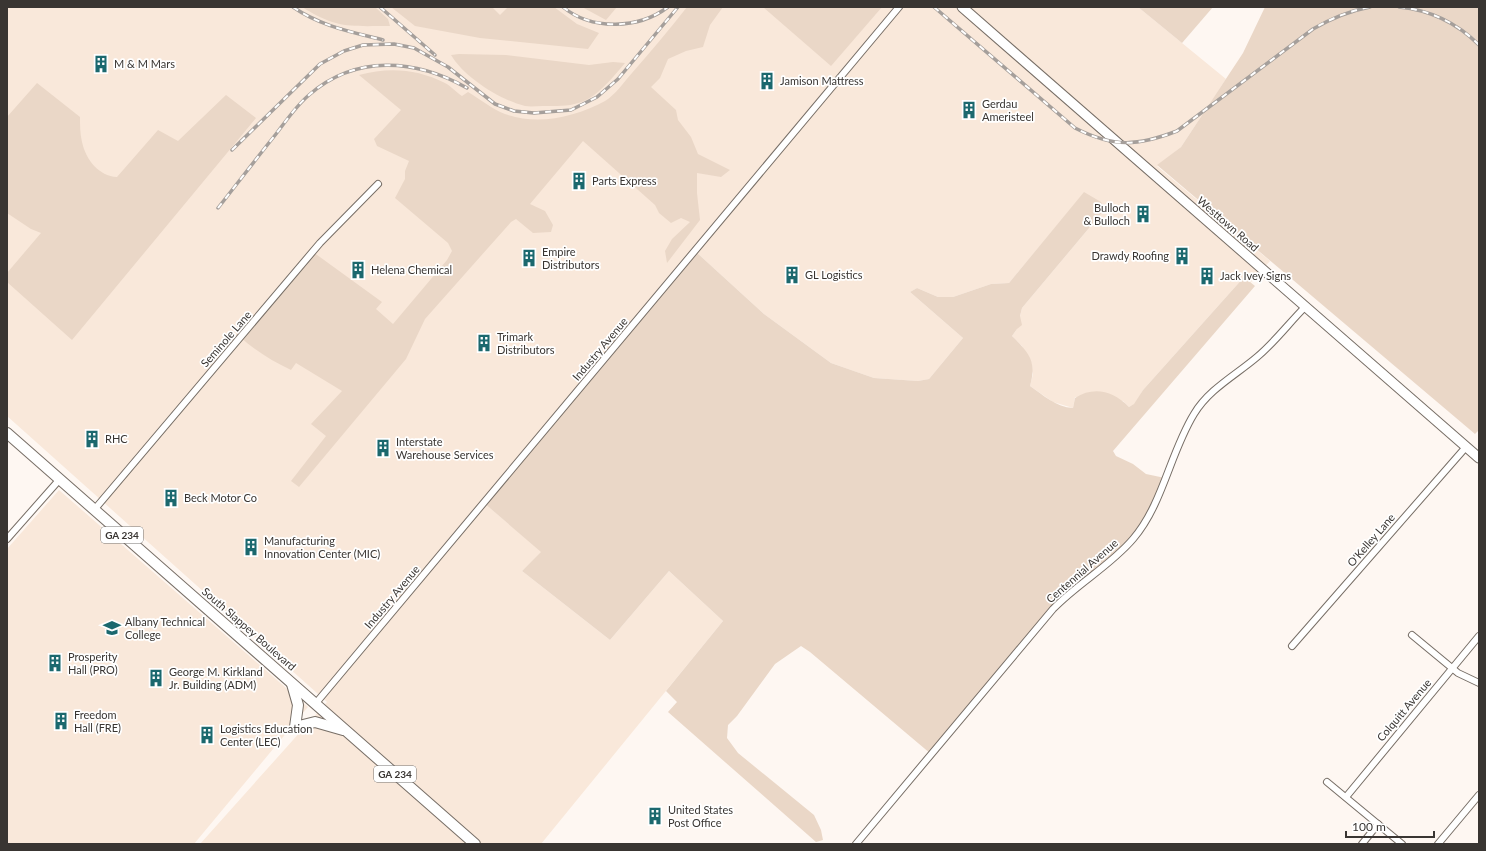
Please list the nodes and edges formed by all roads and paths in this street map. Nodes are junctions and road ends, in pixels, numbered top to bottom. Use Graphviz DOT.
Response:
graph roads {
  1 [pos="899,7"];
  2 [pos="962,7"];
  3 [pos="378,184"];
  4 [pos="1305,307"];
  5 [pos="7,433"];
  6 [pos="1466,447"];
  7 [pos="1479,458"];
  8 [pos="60,479"];
  9 [pos="94,510"];
  10 [pos="7,540"];
  11 [pos="1412,635"];
  12 [pos="1479,636"];
  13 [pos="1292,646"];
  14 [pos="1452,668"];
  15 [pos="292,682"];
  16 [pos="1479,683"];
  17 [pos="316,704"];
  18 [pos="348,732"];
  19 [pos="1327,782"];
  20 [pos="1479,795"];
  21 [pos="1346,797"];
  22 [pos="1378,824"];
  23 [pos="474,844"];
  24 [pos="856,844"];
  25 [pos="1362,844"];
  26 [pos="1402,844"];
  27 [pos="1438,844"];
  1 -- 17 [label="street, Industry Avenue"];
  2 -- 4 [label="street, Westtown Road"];
  3 -- 9 [label="street, Seminole Lane"];
  4 -- 6 [label="street, Westtown Road"];
  4 -- 24 [label="street, Centennial Avenue"];
  5 -- 8 [label="main road, South Slappey Boulevard / GA 234"];
  6 -- 7 [label="street, Westtown Road"];
  6 -- 13 [label="street, O'Kelley Lane"];
  8 -- 9 [label="main road, South Slappey Boulevard / GA 234"];
  8 -- 10 [label="street"];
  9 -- 15 [label="main road, South Slappey Boulevard / GA 234"];
  11 -- 14 [label="street"];
  12 -- 14 [label="street, Colquitt Avenue"];
  14 -- 16 [label="street"];
  14 -- 21 [label="street, Colquitt Avenue"];
  15 -- 17 [label="main road, South Slappey Boulevard / GA 234"];
  15 -- 18 [label="main road"];
  17 -- 18 [label="main road, South Slappey Boulevard / GA 234"];
  18 -- 23 [label="main road, South Slappey Boulevard / GA 234"];
  19 -- 21 [label="street"];
  20 -- 27 [label="street"];
  21 -- 22 [label="street"];
  22 -- 25 [label="street"];
  22 -- 26 [label="street"];
}
